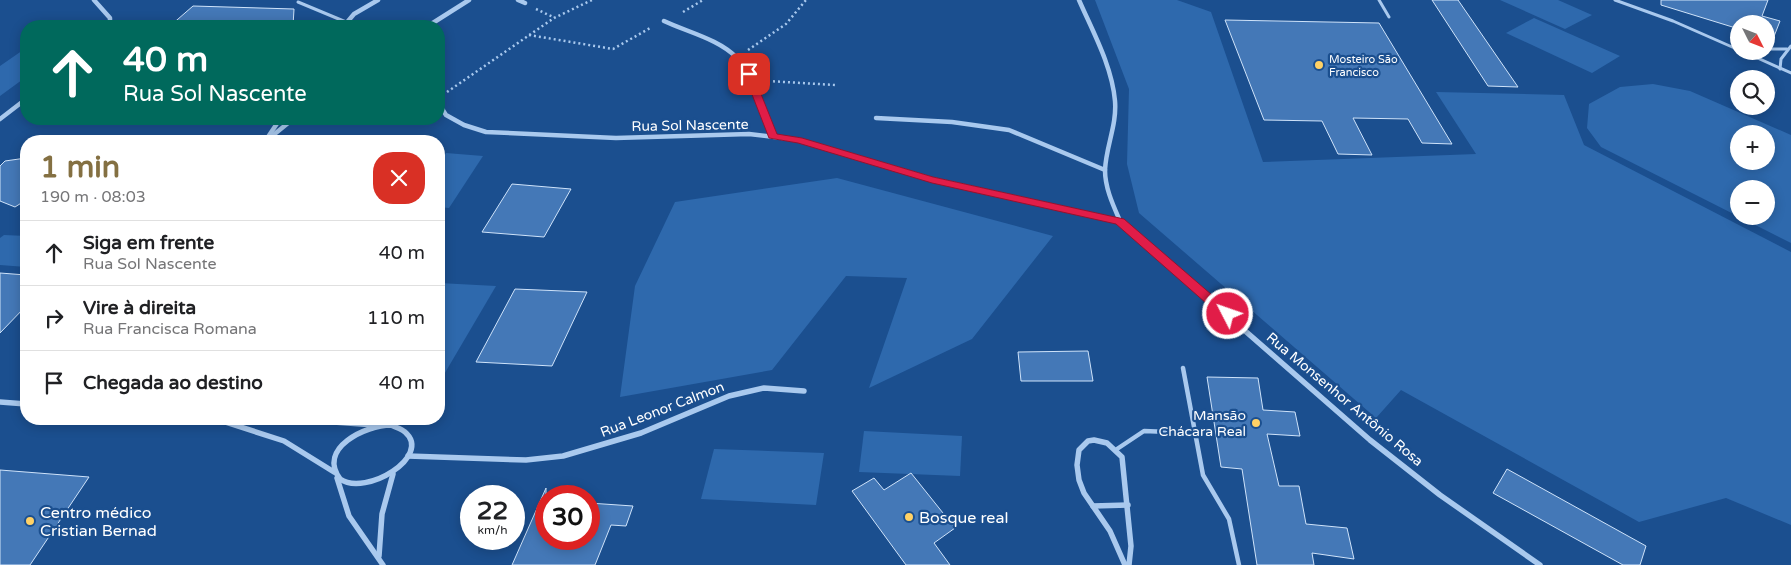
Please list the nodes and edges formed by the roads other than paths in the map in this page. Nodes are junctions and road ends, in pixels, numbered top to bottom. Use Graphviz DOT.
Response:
graph roads {
  1 [pos="94,0"];
  2 [pos="378,0"];
  3 [pos="469,0"];
  4 [pos="518,0"];
  5 [pos="1080,0"];
  6 [pos="1379,0"];
  7 [pos="1615,0"];
  8 [pos="298,2"];
  9 [pos="525,3"];
  10 [pos="1389,17"];
  11 [pos="110,20"];
  12 [pos="336,20"];
  13 [pos="349,20"];
  14 [pos="437,20"];
  15 [pos="664,21"];
  16 [pos="1730,45"];
  17 [pos="1791,46"];
  18 [pos="1775,49"];
  19 [pos="1787,49"];
  20 [pos="1762,60"];
  21 [pos="1780,69"];
  22 [pos="1791,73"];
  23 [pos="20,104"];
  24 [pos="445,113"];
  25 [pos="876,118"];
  26 [pos="0,119"];
  27 [pos="286,125"];
  28 [pos="273,135"];
  29 [pos="773,136"];
  30 [pos="1105,170"];
  31 [pos="1120,221"];
  32 [pos="1183,368"];
  33 [pos="804,391"];
  34 [pos="0,402"];
  35 [pos="20,403"];
  36 [pos="234,425"];
  37 [pos="366,425"];
  38 [pos="378,426"];
  39 [pos="1194,433"];
  40 [pos="1117,448"];
  41 [pos="408,456"];
  42 [pos="393,474"];
  43 [pos="336,475"];
  44 [pos="1128,504"];
  45 [pos="1093,506"];
  46 [pos="379,557"];
  47 [pos="383,565"];
  48 [pos="1125,565"];
  49 [pos="1129,565"];
  50 [pos="1239,565"];
  51 [pos="1540,565"];
  1 -- 11 [label="street"];
  2 -- 13 [label="street"];
  3 -- 14 [label="street"];
  4 -- 9 [label="street"];
  5 -- 30 [label="street"];
  6 -- 10 [label="lane"];
  7 -- 16 [label="lane"];
  8 -- 12 [label="lane"];
  15 -- 29 [label="street"];
  17 -- 19 [label="lane"];
  18 -- 19 [label="lane"];
  19 -- 21 [label="lane"];
  20 -- 21 [label="lane"];
  21 -- 22 [label="lane"];
  23 -- 26 [label="street"];
  24 -- 29 [label="street, Rua Sol Nascente"];
  25 -- 30 [label="street"];
  27 -- 28 [label="street"];
  29 -- 31 [label="street, Rua Sol Nascente"];
  30 -- 31 [label="street"];
  31 -- 51 [label="street, Rua Monsenhor Antônio Rosa"];
  32 -- 39 [label="lane"];
  33 -- 41 [label="street, Rua Leonor Calmon"];
  34 -- 35 [label="street"];
  36 -- 43 [label="street"];
  37 -- 38 [label="street"];
  38 -- 41 [label="street"];
  38 -- 43 [label="street"];
  39 -- 40 [label="lane"];
  39 -- 50 [label="lane"];
  40 -- 44 [label="street"];
  40 -- 45 [label="street"];
  41 -- 42 [label="street"];
  42 -- 43 [label="street"];
  42 -- 46 [label="street"];
  43 -- 46 [label="street"];
  44 -- 45 [label="street"];
  44 -- 49 [label="street"];
  45 -- 48 [label="street"];
  46 -- 47 [label="street"];
}
